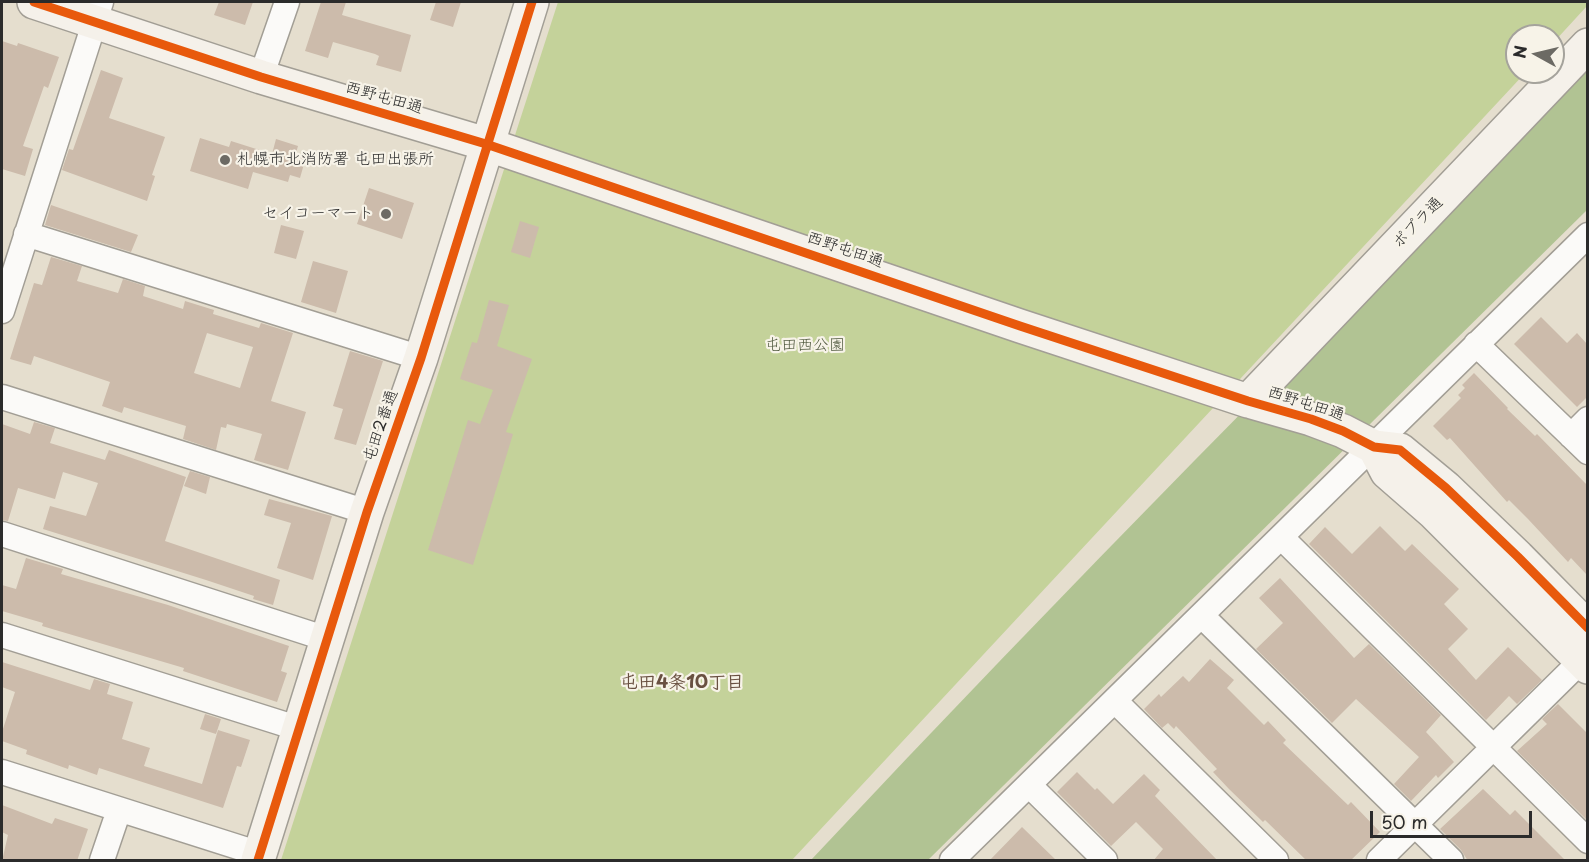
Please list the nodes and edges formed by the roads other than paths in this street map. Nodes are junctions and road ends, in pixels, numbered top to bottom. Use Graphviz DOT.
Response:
graph roads {
  1 [pos="34,2"];
  2 [pos="287,2"];
  3 [pos="532,2"];
  4 [pos="97,12"];
  5 [pos="1587,45"];
  6 [pos="261,77"];
  7 [pos="486,144"];
  8 [pos="26,234"];
  9 [pos="1587,235"];
  10 [pos="2,311"];
  11 [pos="1476,344"];
  12 [pos="421,358"];
  13 [pos="2,397"];
  14 [pos="1248,401"];
  15 [pos="1582,436"];
  16 [pos="1374,447"];
  17 [pos="367,512"];
  18 [pos="2,534"];
  19 [pos="1281,537"];
  20 [pos="1203,616"];
  21 [pos="1587,628"];
  22 [pos="2,635"];
  23 [pos="327,639"];
  24 [pos="1585,661"];
  25 [pos="1115,701"];
  26 [pos="300,729"];
  27 [pos="1493,748"];
  28 [pos="2,772"];
  29 [pos="1029,785"];
  30 [pos="119,810"];
  31 [pos="1414,825"];
  32 [pos="1587,841"];
  33 [pos="259,857"];
  34 [pos="102,861"];
  35 [pos="952,861"];
  36 [pos="1106,861"];
  37 [pos="1276,861"];
  38 [pos="1379,861"];
  39 [pos="1451,861"];
  1 -- 4 [label="street, 西野屯田通"];
  2 -- 6 [label="street"];
  3 -- 7 [label="street, 屯田2番通"];
  4 -- 6 [label="street, 西野屯田通"];
  4 -- 8 [label="street"];
  5 -- 14 [label="street, ポプラ通"];
  6 -- 7 [label="street, 西野屯田通"];
  7 -- 12 [label="street, 屯田2番通"];
  7 -- 14 [label="street, 西野屯田通"];
  8 -- 10 [label="street"];
  8 -- 12 [label="street"];
  9 -- 11 [label="street"];
  11 -- 15 [label="street"];
  11 -- 16 [label="street"];
  12 -- 17 [label="street, 屯田2番通"];
  13 -- 17 [label="street"];
  14 -- 16 [label="street, 西野屯田通"];
  16 -- 19 [label="street"];
  16 -- 21 [label="street, 西野屯田通"];
  16 -- 24 [label="street"];
  17 -- 23 [label="street, 屯田2番通"];
  18 -- 23 [label="street"];
  19 -- 20 [label="street"];
  19 -- 27 [label="street"];
  20 -- 25 [label="street"];
  20 -- 31 [label="street"];
  22 -- 26 [label="street"];
  23 -- 26 [label="street, 屯田2番通"];
  24 -- 27 [label="street"];
  25 -- 29 [label="street"];
  25 -- 37 [label="street"];
  26 -- 33 [label="street, 屯田2番通"];
  27 -- 31 [label="street"];
  27 -- 32 [label="street"];
  28 -- 30 [label="street"];
  29 -- 35 [label="street"];
  29 -- 36 [label="street"];
  30 -- 33 [label="street"];
  30 -- 34 [label="street"];
  31 -- 38 [label="street"];
  31 -- 39 [label="street"];
}
